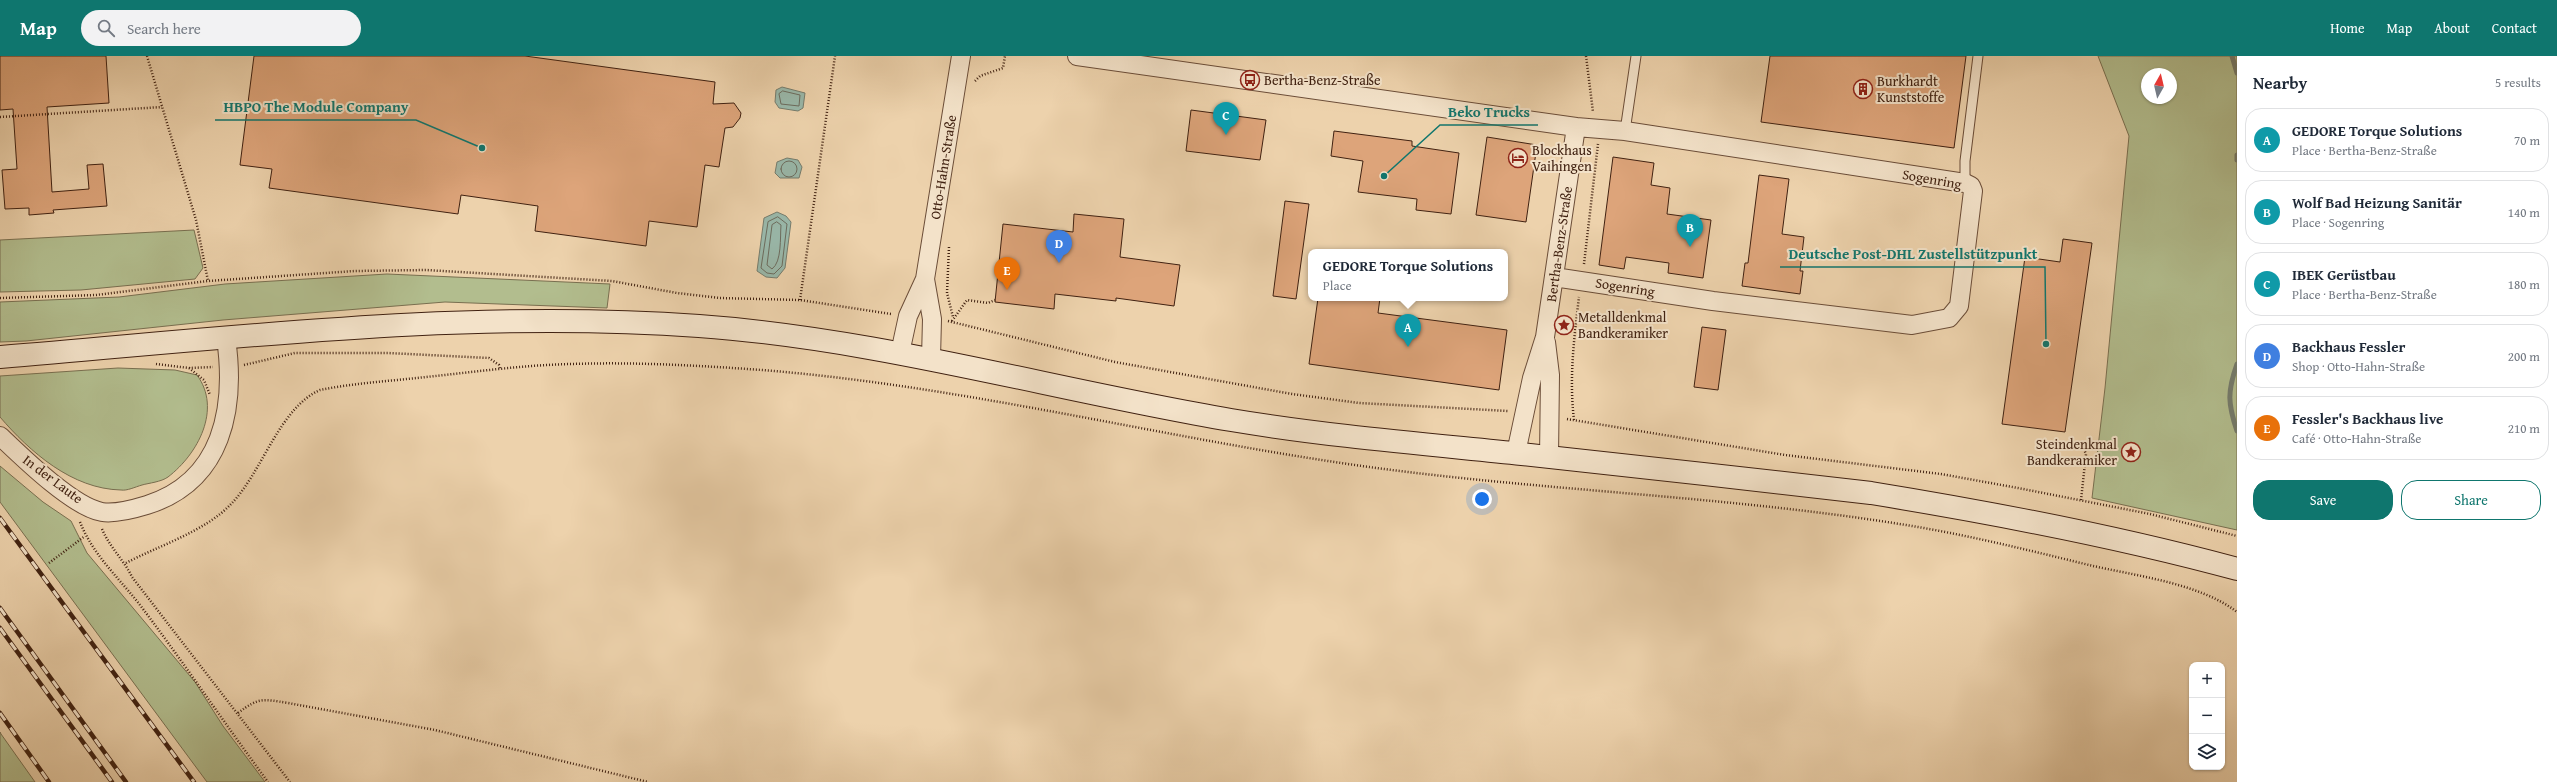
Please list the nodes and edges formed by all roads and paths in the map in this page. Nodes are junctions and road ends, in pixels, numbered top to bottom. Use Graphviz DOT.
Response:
graph roads {
  1 [pos="147,56"];
  2 [pos="835,56"];
  3 [pos="961,56"];
  4 [pos="1005,56"];
  5 [pos="1078,56"];
  6 [pos="1586,56"];
  7 [pos="1636,56"];
  8 [pos="1978,56"];
  9 [pos="972,88"];
  10 [pos="162,107"];
  11 [pos="0,117"];
  12 [pos="1576,127"];
  13 [pos="1595,128"];
  14 [pos="1626,131"];
  15 [pos="1964,183"];
  16 [pos="949,242"];
  17 [pos="1554,277"];
  18 [pos="925,279"];
  19 [pos="208,281"];
  20 [pos="0,298"];
  21 [pos="800,300"];
  22 [pos="995,300"];
  23 [pos="908,316"];
  24 [pos="952,317"];
  25 [pos="932,319"];
  26 [pos="952,321"];
  27 [pos="1545,337"];
  28 [pos="226,338"];
  29 [pos="900,353"];
  30 [pos="0,357"];
  31 [pos="931,358"];
  32 [pos="230,366"];
  33 [pos="500,369"];
  34 [pos="211,401"];
  35 [pos="1524,414"];
  36 [pos="1550,418"];
  37 [pos="0,436"];
  38 [pos="2083,447"];
  39 [pos="1516,453"];
  40 [pos="1549,457"];
  41 [pos="2081,500"];
  42 [pos="84,504"];
  43 [pos="102,512"];
  44 [pos="85,536"];
  45 [pos="2237,536"];
  46 [pos="49,562"];
  47 [pos="126,563"];
  48 [pos="2237,569"];
  49 [pos="2237,612"];
  50 [pos="238,713"];
  51 [pos="268,782"];
  52 [pos="290,782"];
  53 [pos="648,782"];
  1 -- 10 [label="path"];
  2 -- 21 [label="path"];
  3 -- 18 [label="street, Otto-Hahn-Straße"];
  4 -- 9 [label="path"];
  5 -- 12 [label="street"];
  6 -- 13 [label="path"];
  7 -- 14 [label="lane"];
  8 -- 15 [label="lane"];
  10 -- 11 [label="path"];
  10 -- 19 [label="path"];
  12 -- 13 [label="street, Sogenring"];
  12 -- 17 [label="street, Bertha-Benz-Straße"];
  13 -- 14 [label="street, Sogenring"];
  14 -- 15 [label="street, Sogenring"];
  15 -- 17 [label="street, Sogenring"];
  16 -- 24 [label="path"];
  17 -- 27 [label="street, Bertha-Benz-Straße"];
  18 -- 23 [label="street, Otto-Hahn-Straße"];
  18 -- 25 [label="street, Otto-Hahn-Straße"];
  19 -- 20 [label="path"];
  19 -- 21 [label="path"];
  21 -- 23 [label="path"];
  22 -- 24 [label="path"];
  23 -- 29 [label="street, Otto-Hahn-Straße"];
  24 -- 26 [label="path"];
  25 -- 26 [label="path"];
  25 -- 31 [label="street, Otto-Hahn-Straße"];
  26 -- 35 [label="path"];
  27 -- 35 [label="street, Bertha-Benz-Straße"];
  27 -- 36 [label="street, Bertha-Benz-Straße"];
  28 -- 29 [label="street"];
  28 -- 30 [label="street"];
  28 -- 32 [label="street"];
  29 -- 31 [label="street"];
  31 -- 39 [label="street"];
  32 -- 33 [label="path"];
  32 -- 34 [label="path"];
  32 -- 43 [label="street"];
  33 -- 47 [label="path"];
  33 -- 49 [label="path"];
  35 -- 39 [label="street, Bertha-Benz-Straße"];
  36 -- 40 [label="street, Bertha-Benz-Straße"];
  36 -- 41 [label="path"];
  37 -- 42 [label="street, In der Laute"];
  38 -- 41 [label="path"];
  39 -- 40 [label="street"];
  40 -- 48 [label="street"];
  41 -- 45 [label="path"];
  42 -- 43 [label="street, In der Laute"];
  42 -- 44 [label="path"];
  43 -- 47 [label="path"];
  44 -- 46 [label="path"];
  44 -- 51 [label="path"];
  47 -- 50 [label="path"];
  50 -- 52 [label="path"];
  50 -- 53 [label="path"];
}
